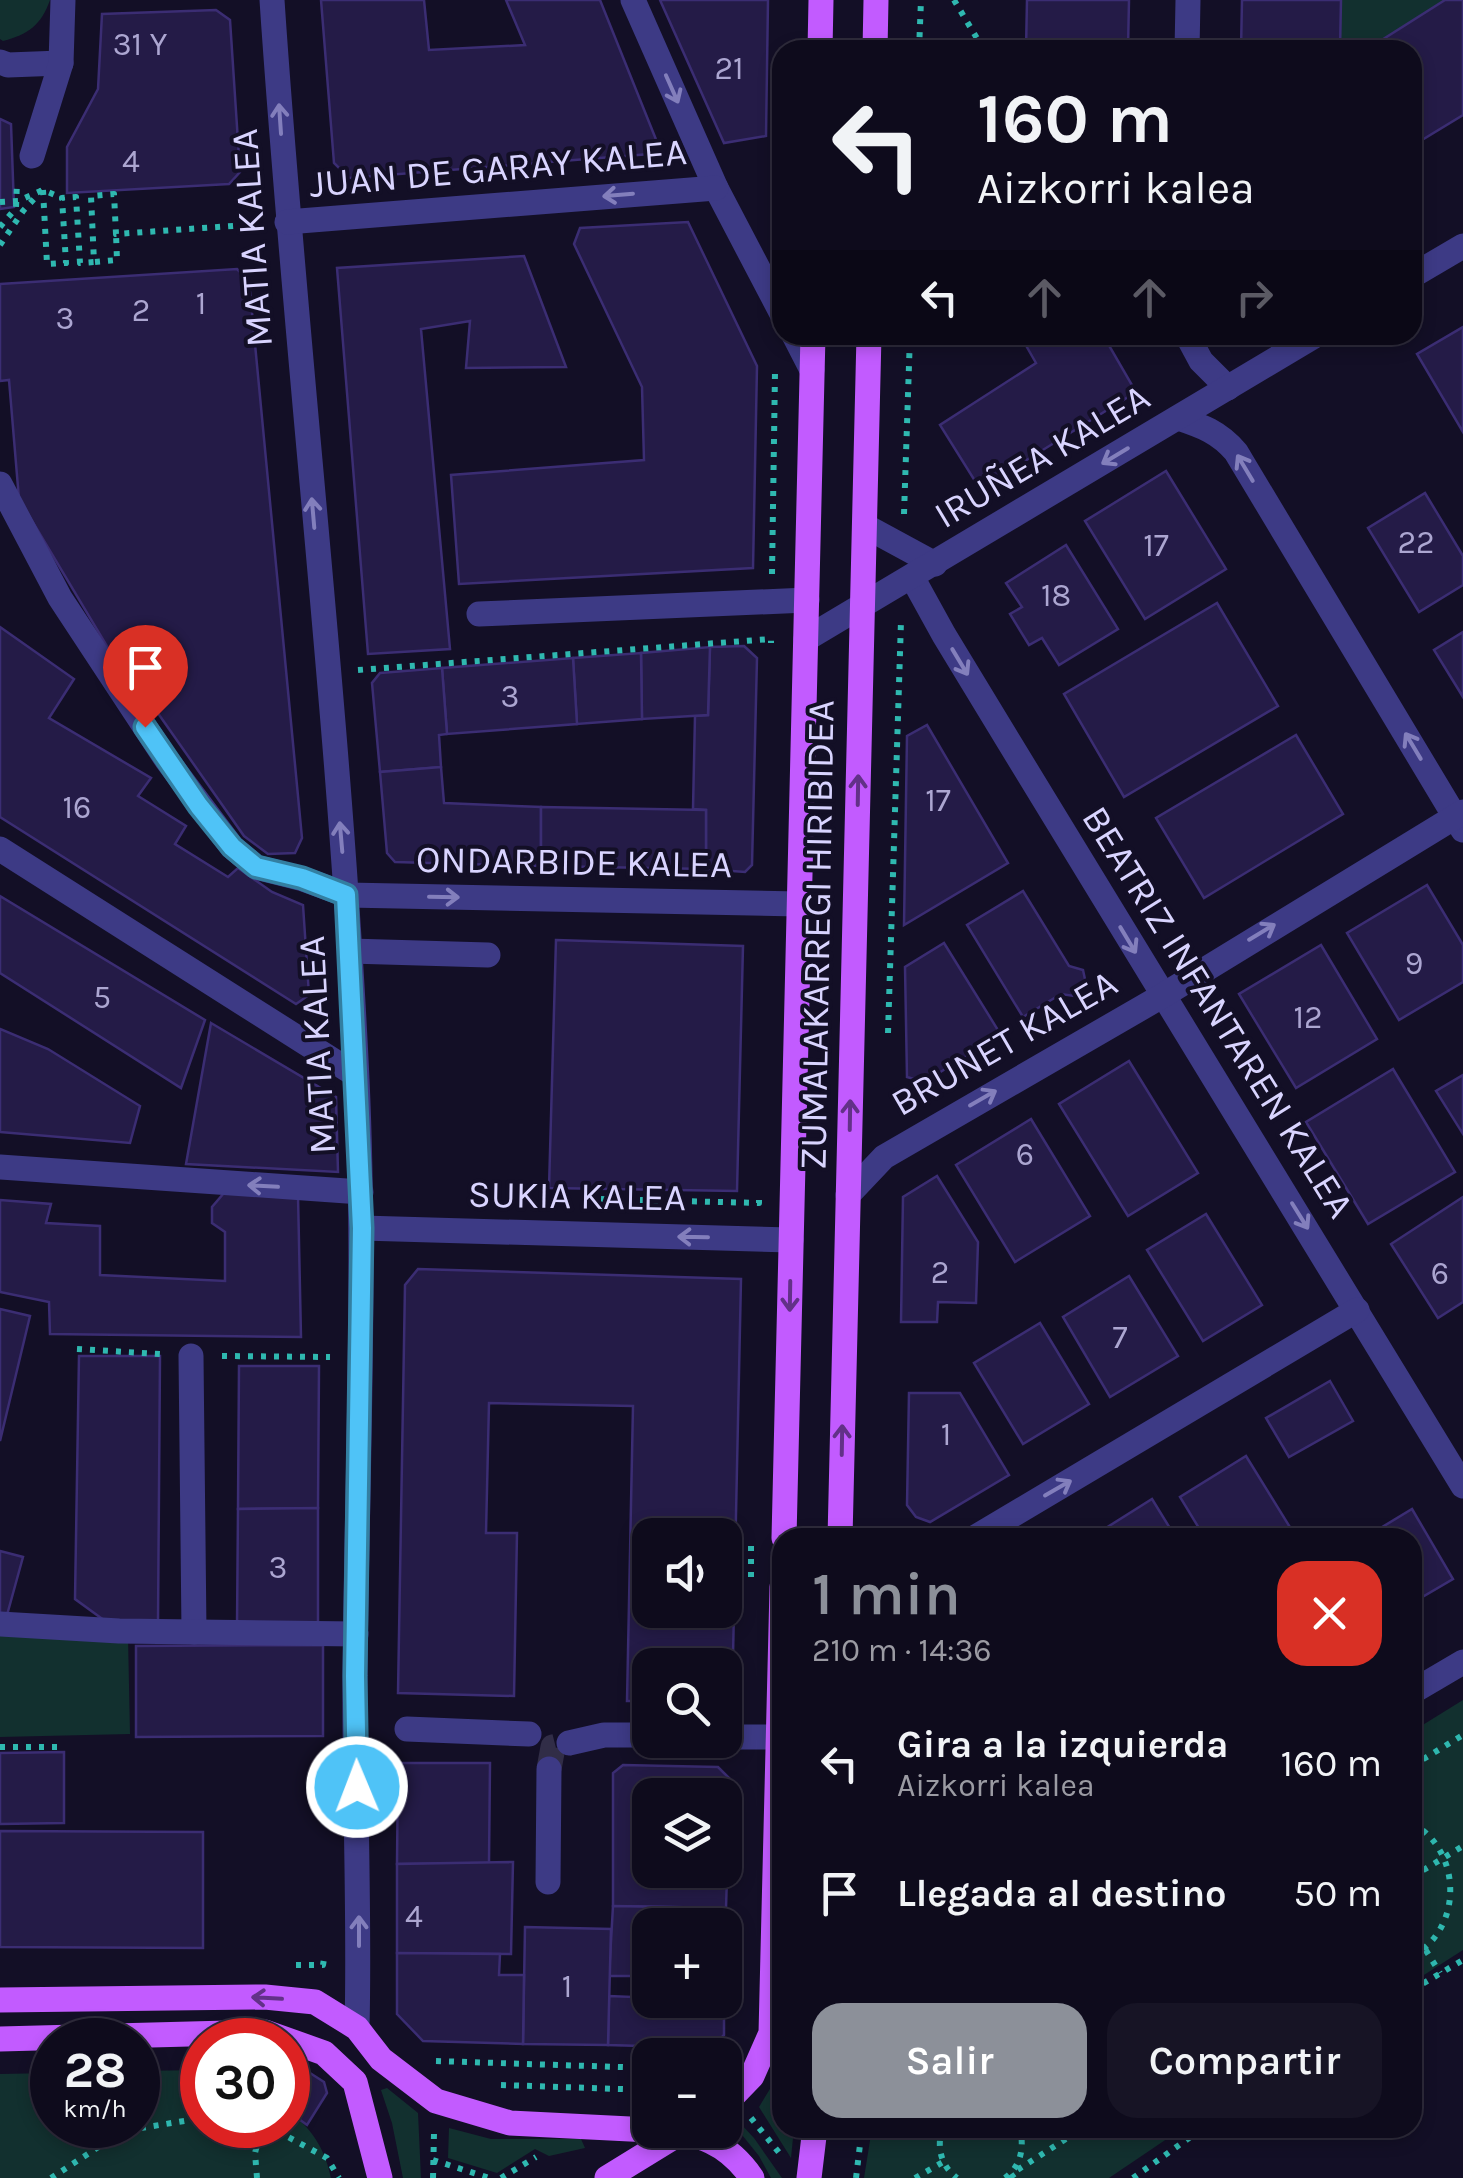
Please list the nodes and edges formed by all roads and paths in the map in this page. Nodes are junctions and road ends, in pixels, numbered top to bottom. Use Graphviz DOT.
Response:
graph roads {
  1 [pos="64,0"];
  2 [pos="272,0"];
  3 [pos="632,0"];
  4 [pos="822,0"];
  5 [pos="876,0"];
  6 [pos="921,0"];
  7 [pos="954,0"];
  8 [pos="1188,0"];
  9 [pos="820,40"];
  10 [pos="875,40"];
  11 [pos="919,40"];
  12 [pos="978,40"];
  13 [pos="1187,40"];
  14 [pos="0,62"];
  15 [pos="61,63"];
  16 [pos="32,156"];
  17 [pos="716,188"];
  18 [pos="43,190"];
  19 [pos="76,196"];
  20 [pos="91,196"];
  21 [pos="62,198"];
  22 [pos="18,201"];
  23 [pos="0,202"];
  24 [pos="287,222"];
  25 [pos="0,227"];
  26 [pos="116,234"];
  27 [pos="0,244"];
  28 [pos="1463,246"];
  29 [pos="94,262"];
  30 [pos="1422,270"];
  31 [pos="772,294"];
  32 [pos="799,345"];
  33 [pos="813,345"];
  34 [pos="869,345"];
  35 [pos="910,345"];
  36 [pos="1193,345"];
  37 [pos="1299,345"];
  38 [pos="767,356"];
  39 [pos="812,370"];
  40 [pos="1228,388"];
  41 [pos="1178,418"];
  42 [pos="0,484"];
  43 [pos="865,526"];
  44 [pos="903,549"];
  45 [pos="935,564"];
  46 [pos="907,580"];
  47 [pos="807,600"];
  48 [pos="771,602"];
  49 [pos="862,606"];
  50 [pos="479,614"];
  51 [pos="806,639"];
  52 [pos="770,640"];
  53 [pos="770,659"];
  54 [pos="356,670"];
  55 [pos="1460,819"];
  56 [pos="0,849"];
  57 [pos="346,895"];
  58 [pos="799,904"];
  59 [pos="350,951"];
  60 [pos="488,955"];
  61 [pos="1162,996"];
  62 [pos="888,1038"];
  63 [pos="356,1075"];
  64 [pos="0,1167"];
  65 [pos="759,1183"];
  66 [pos="361,1192"];
  67 [pos="848,1195"];
  68 [pos="599,1199"];
  69 [pos="362,1228"];
  70 [pos="791,1240"];
  71 [pos="1357,1310"];
  72 [pos="192,1356"];
  73 [pos="1463,1486"];
  74 [pos="752,1525"];
  75 [pos="784,1528"];
  76 [pos="840,1528"];
  77 [pos="991,1528"];
  78 [pos="751,1583"];
  79 [pos="0,1624"];
  80 [pos="194,1632"];
  81 [pos="356,1634"];
  82 [pos="1463,1662"];
  83 [pos="1422,1686"];
  84 [pos="407,1729"];
  85 [pos="529,1734"];
  86 [pos="632,1735"];
  87 [pos="1463,1735"];
  88 [pos="742,1736"];
  89 [pos="772,1737"];
  90 [pos="569,1743"];
  91 [pos="0,1746"];
  92 [pos="64,1747"];
  93 [pos="1422,1760"];
  94 [pos="549,1768"];
  95 [pos="1422,1828"];
  96 [pos="1463,1846"];
  97 [pos="1452,1855"];
  98 [pos="1422,1872"];
  99 [pos="548,1882"];
  100 [pos="1460,1907"];
  101 [pos="1422,1944"];
  102 [pos="1426,1951"];
  103 [pos="1422,1952"];
  104 [pos="1463,1960"];
  105 [pos="1440,1973"];
  106 [pos="1422,1984"];
  107 [pos="0,2000"];
  108 [pos="357,2028"];
  109 [pos="772,2034"];
  110 [pos="0,2039"];
  111 [pos="436,2061"];
  112 [pos="632,2067"];
  113 [pos="742,2084"];
  114 [pos="498,2085"];
  115 [pos="632,2089"];
  116 [pos="742,2114"];
  117 [pos="180,2122"];
  118 [pos="632,2129"];
  119 [pos="814,2138"];
  120 [pos="861,2138"];
  121 [pos="940,2138"];
  122 [pos="1022,2138"];
  123 [pos="1068,2138"];
  124 [pos="1189,2138"];
  125 [pos="257,2148"];
  126 [pos="308,2148"];
  127 [pos="656,2148"];
  128 [pos="723,2148"];
  129 [pos="538,2156"];
  130 [pos="434,2160"];
  131 [pos="942,2162"];
  132 [pos="1010,2177"];
  133 [pos="52,2178"];
  134 [pos="257,2178"];
  135 [pos="339,2178"];
  136 [pos="380,2178"];
  137 [pos="489,2178"];
  138 [pos="501,2178"];
  139 [pos="607,2178"];
  140 [pos="752,2178"];
  141 [pos="809,2178"];
  142 [pos="856,2178"];
  143 [pos="915,2178"];
  144 [pos="957,2178"];
  145 [pos="1133,2178"];
  1 -- 15 [label="street"];
  24 -- 2 [label="street, MATIA KALEA, one-way"];
  3 -- 17 [label="street, one-way"];
  4 -- 9 [label="main road"];
  5 -- 10 [label="main road"];
  6 -- 11 [label="path"];
  7 -- 12 [label="path"];
  8 -- 13 [label="street"];
  14 -- 15 [label="street"];
  15 -- 16 [label="street"];
  16 -- 22 [label="path"];
  17 -- 24 [label="street, JUAN DE GARAY KALEA, one-way"];
  17 -- 31 [label="street"];
  18 -- 21 [label="path"];
  18 -- 21 [label="path"];
  18 -- 22 [label="path"];
  18 -- 27 [label="path"];
  19 -- 20 [label="path"];
  19 -- 21 [label="path"];
  19 -- 29 [label="path"];
  20 -- 26 [label="path"];
  20 -- 29 [label="path"];
  22 -- 23 [label="path"];
  22 -- 25 [label="path"];
  24 -- 26 [label="path"];
  57 -- 24 [label="street, MATIA KALEA, one-way"];
  26 -- 29 [label="path"];
  28 -- 30 [label="street"];
  32 -- 39 [label="street"];
  33 -- 39 [label="main road, ZUMALAKARREGI HIRIBIDEA"];
  34 -- 43 [label="main road, ZUMALAKARREGI HIRIBIDEA"];
  35 -- 44 [label="path"];
  36 -- 40 [label="street"];
  37 -- 40 [label="street, IRUÑEA KALEA"];
  38 -- 48 [label="path"];
  39 -- 47 [label="main road, ZUMALAKARREGI HIRIBIDEA"];
  40 -- 41 [label="street, IRUÑEA KALEA"];
  41 -- 45 [label="street, IRUÑEA KALEA, one-way"];
  55 -- 41 [label="street, one-way"];
  42 -- 57 [label="street, ONDARBIDE KALEA"];
  43 -- 44 [label="street"];
  43 -- 49 [label="main road, ZUMALAKARREGI HIRIBIDEA"];
  44 -- 45 [label="street"];
  45 -- 46 [label="street, IRUÑEA KALEA"];
  46 -- 49 [label="street, IRUÑEA KALEA"];
  46 -- 61 [label="street, BEATRIZ INFANTAREN KALEA, one-way"];
  46 -- 62 [label="path"];
  47 -- 48 [label="street"];
  47 -- 51 [label="main road, ZUMALAKARREGI HIRIBIDEA"];
  48 -- 50 [label="street"];
  48 -- 52 [label="path"];
  49 -- 51 [label="street, IRUÑEA KALEA"];
  67 -- 49 [label="main road, ZUMALAKARREGI HIRIBIDEA, one-way"];
  51 -- 58 [label="main road, ZUMALAKARREGI HIRIBIDEA"];
  52 -- 53 [label="path"];
  52 -- 54 [label="path"];
  61 -- 55 [label="street, BRUNET KALEA, one-way"];
  56 -- 63 [label="street"];
  57 -- 58 [label="street, ONDARBIDE KALEA, one-way"];
  57 -- 59 [label="street, MATIA KALEA"];
  58 -- 70 [label="main road, ZUMALAKARREGI HIRIBIDEA"];
  59 -- 60 [label="street"];
  59 -- 63 [label="street, MATIA KALEA"];
  67 -- 61 [label="street, BRUNET KALEA, one-way"];
  61 -- 71 [label="street, BEATRIZ INFANTAREN KALEA, one-way"];
  63 -- 66 [label="street, MATIA KALEA"];
  66 -- 64 [label="street, one-way"];
  65 -- 68 [label="path"];
  66 -- 69 [label="street, MATIA KALEA"];
  76 -- 67 [label="main road, ZUMALAKARREGI HIRIBIDEA, one-way"];
  70 -- 69 [label="street, SUKIA KALEA, one-way"];
  69 -- 81 [label="street, MATIA KALEA"];
  70 -- 75 [label="main road, ZUMALAKARREGI HIRIBIDEA, one-way"];
  71 -- 73 [label="street, BEATRIZ INFANTAREN KALEA"];
  77 -- 71 [label="street, one-way"];
  72 -- 80 [label="street"];
  74 -- 78 [label="path"];
  79 -- 80 [label="street"];
  80 -- 81 [label="street"];
  108 -- 81 [label="street, MATIA KALEA, one-way"];
  82 -- 83 [label="street"];
  84 -- 85 [label="street"];
  86 -- 90 [label="street"];
  87 -- 93 [label="path"];
  88 -- 89 [label="street"];
  91 -- 92 [label="path"];
  94 -- 99 [label="street"];
  95 -- 97 [label="path"];
  96 -- 97 [label="path"];
  97 -- 98 [label="path"];
  100 -- 102 [label="path"];
  101 -- 102 [label="path"];
  102 -- 103 [label="path"];
  102 -- 105 [label="path"];
  104 -- 105 [label="path"];
  105 -- 106 [label="path"];
  108 -- 107 [label="main road, one-way"];
  108 -- 118 [label="main road"];
  109 -- 113 [label="main road"];
  110 -- 136 [label="main road"];
  111 -- 112 [label="path"];
  114 -- 115 [label="path"];
  116 -- 141 [label="path"];
  117 -- 133 [label="path"];
  119 -- 141 [label="main road"];
  120 -- 142 [label="path"];
  121 -- 131 [label="path"];
  122 -- 132 [label="path"];
  123 -- 132 [label="path"];
  124 -- 145 [label="path"];
  125 -- 134 [label="path"];
  126 -- 135 [label="path"];
  127 -- 139 [label="main road"];
  128 -- 140 [label="main road"];
  129 -- 138 [label="path"];
  130 -- 137 [label="path"];
  131 -- 143 [label="path"];
  131 -- 144 [label="path"];
}
